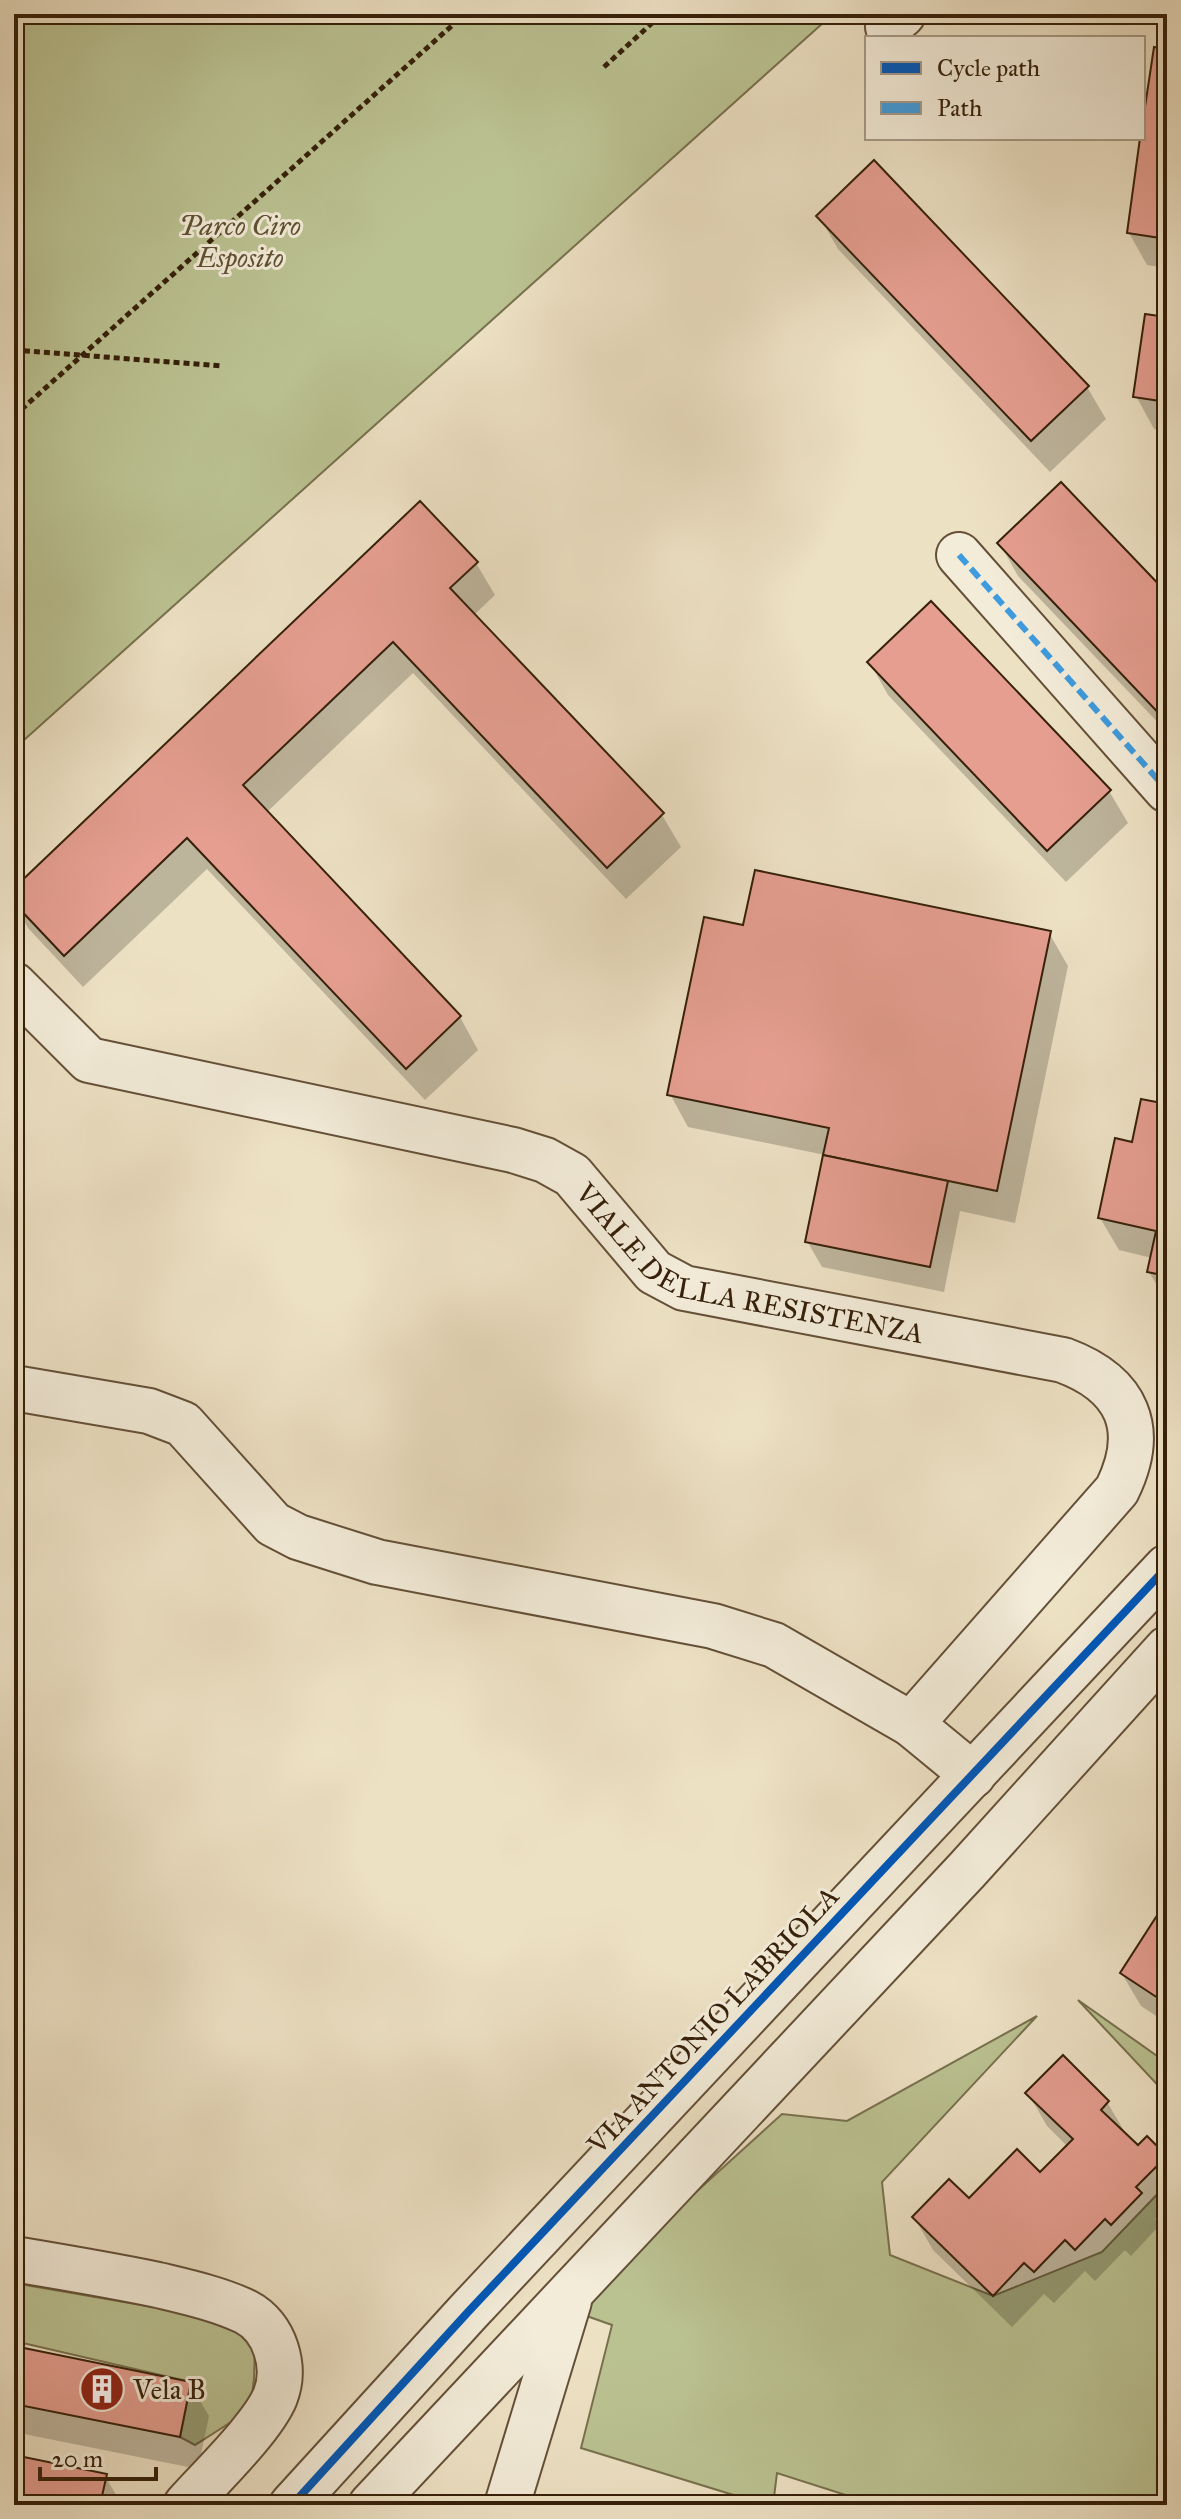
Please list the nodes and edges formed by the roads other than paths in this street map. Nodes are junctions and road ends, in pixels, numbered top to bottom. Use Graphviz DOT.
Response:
graph roads {
  1 [pos="959,555"];
  2 [pos="1167,790"];
  3 [pos="14,985"];
  4 [pos="14,1388"];
  5 [pos="1167,1567"];
  6 [pos="1167,1649"];
  7 [pos="911,1724"];
  8 [pos="973,1775"];
  9 [pos="14,2259"];
  10 [pos="572,2291"];
  11 [pos="186,2505"];
  12 [pos="292,2505"];
  13 [pos="371,2505"];
  14 [pos="507,2505"];
  1 -- 2 [label="street"];
  3 -- 7 [label="street, VIALE DELLA RESISTENZA"];
  4 -- 7 [label="street"];
  5 -- 8 [label="street, VIA ANTONIO LABRIOLA"];
  6 -- 10 [label="street"];
  7 -- 8 [label="street"];
  8 -- 12 [label="street, VIA ANTONIO LABRIOLA"];
  9 -- 11 [label="street"];
  10 -- 13 [label="street"];
  10 -- 14 [label="street"];
}
